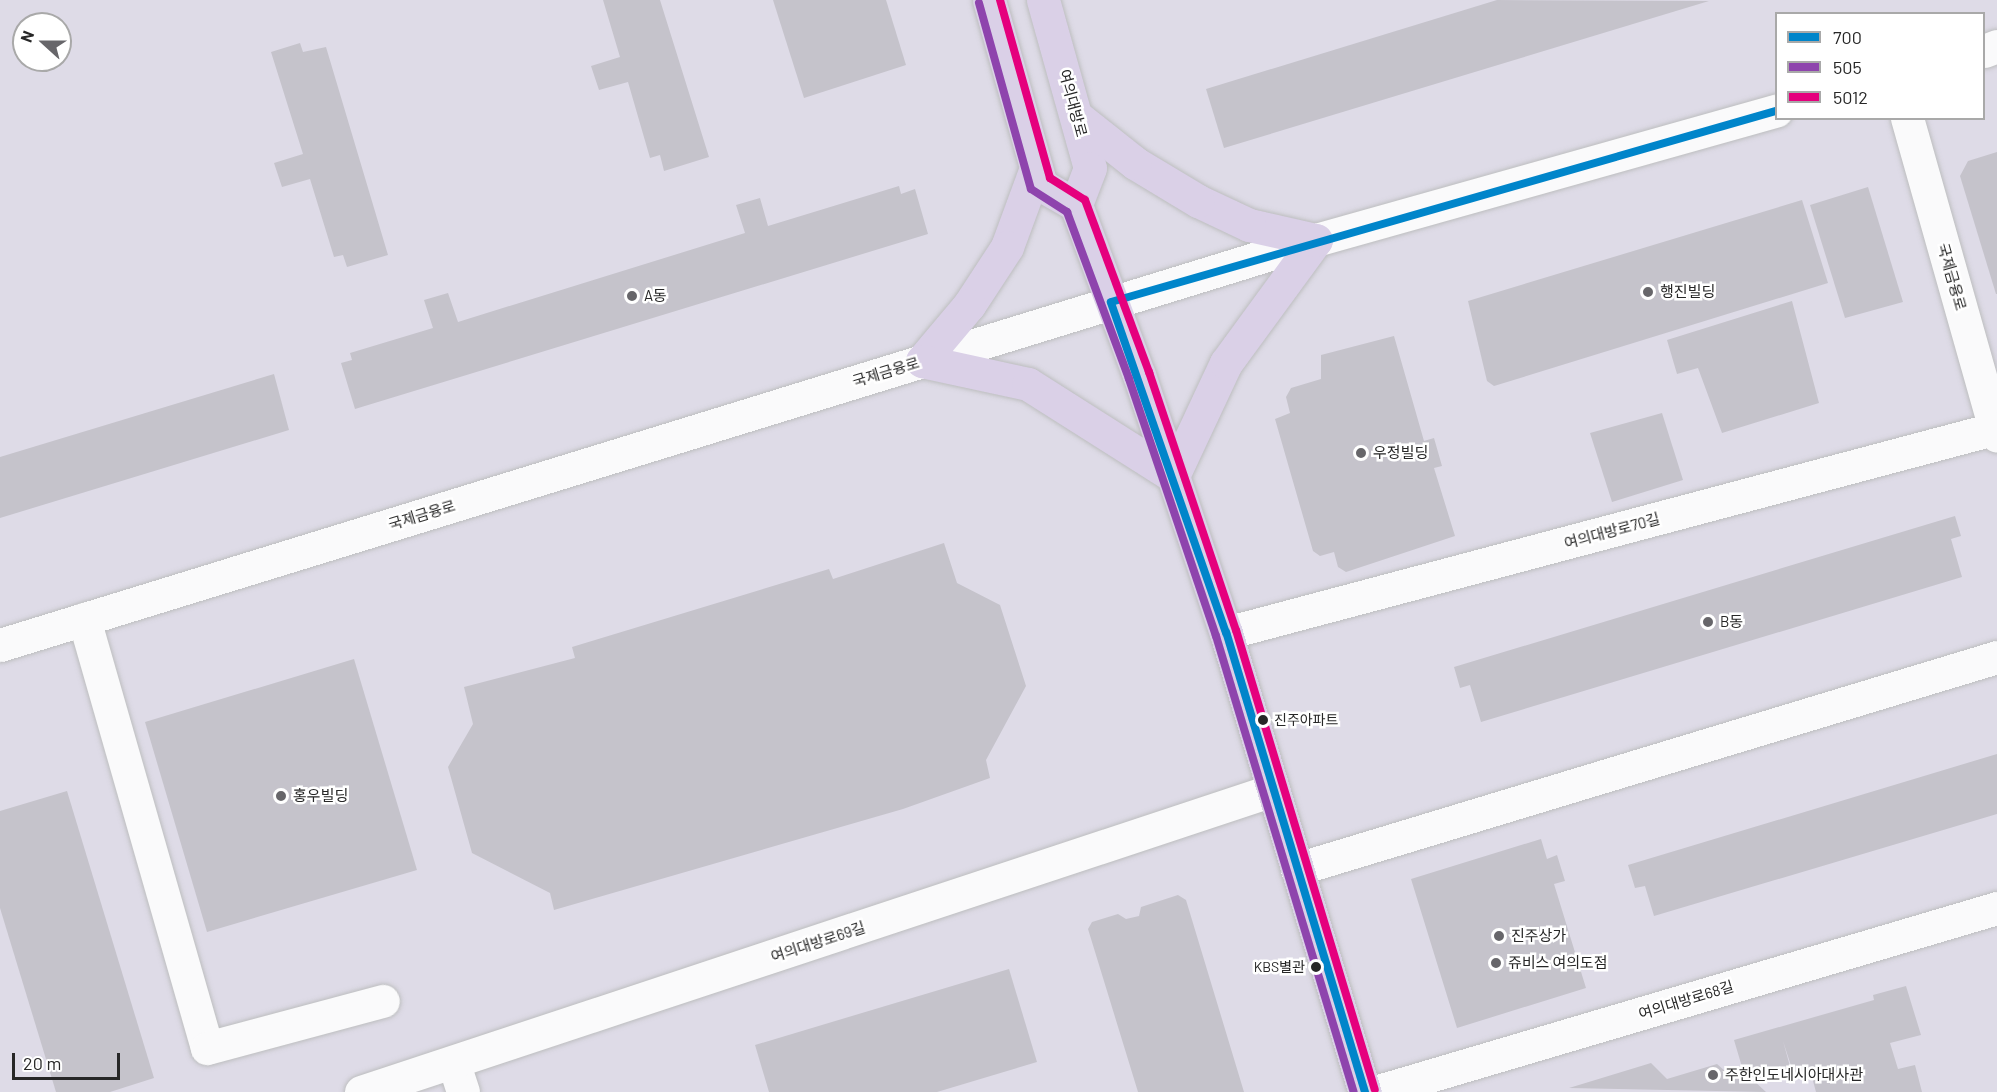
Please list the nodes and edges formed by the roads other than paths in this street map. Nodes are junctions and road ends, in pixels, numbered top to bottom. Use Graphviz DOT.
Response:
graph roads {
  1 [pos="989,0"];
  2 [pos="1043,0"];
  3 [pos="1775,111"];
  4 [pos="1077,117"];
  5 [pos="1908,120"];
  6 [pos="1035,168"];
  7 [pos="1076,205"];
  8 [pos="1316,240"];
  9 [pos="1111,302"];
  10 [pos="921,361"];
  11 [pos="1996,430"];
  12 [pos="1173,476"];
  13 [pos="84,619"];
  14 [pos="1226,633"];
  15 [pos="0,645"];
  16 [pos="1997,657"];
  17 [pos="1273,790"];
  18 [pos="1297,869"];
  19 [pos="1997,908"];
  20 [pos="383,1001"];
  21 [pos="459,1078"];
  22 [pos="361,1092"];
  23 [pos="1365,1092"];
  24 [pos="1375,1092"];
  1 -- 6 [label="main road"];
  2 -- 4 [label="main road, 여의대방로"];
  3 -- 8 [label="street, 국제금융로"];
  4 -- 7 [label="main road, 여의대방로"];
  4 -- 8 [label="main road"];
  5 -- 11 [label="street, 국제금융로"];
  6 -- 7 [label="main road"];
  6 -- 10 [label="main road"];
  7 -- 9 [label="main road"];
  8 -- 9 [label="street, 국제금융로"];
  8 -- 12 [label="main road"];
  9 -- 10 [label="street, 국제금융로"];
  9 -- 12 [label="main road"];
  10 -- 12 [label="main road"];
  10 -- 13 [label="street, 국제금융로"];
  11 -- 14 [label="street, 여의대방로70길"];
  12 -- 14 [label="main road"];
  13 -- 15 [label="street, 국제금융로"];
  13 -- 20 [label="street"];
  14 -- 17 [label="main road"];
  16 -- 18 [label="street"];
  17 -- 18 [label="main road"];
  17 -- 21 [label="street, 여의대방로69길"];
  18 -- 23 [label="main road"];
  19 -- 24 [label="street, 여의대방로68길"];
  21 -- 22 [label="street, 여의대방로69길"];
}
